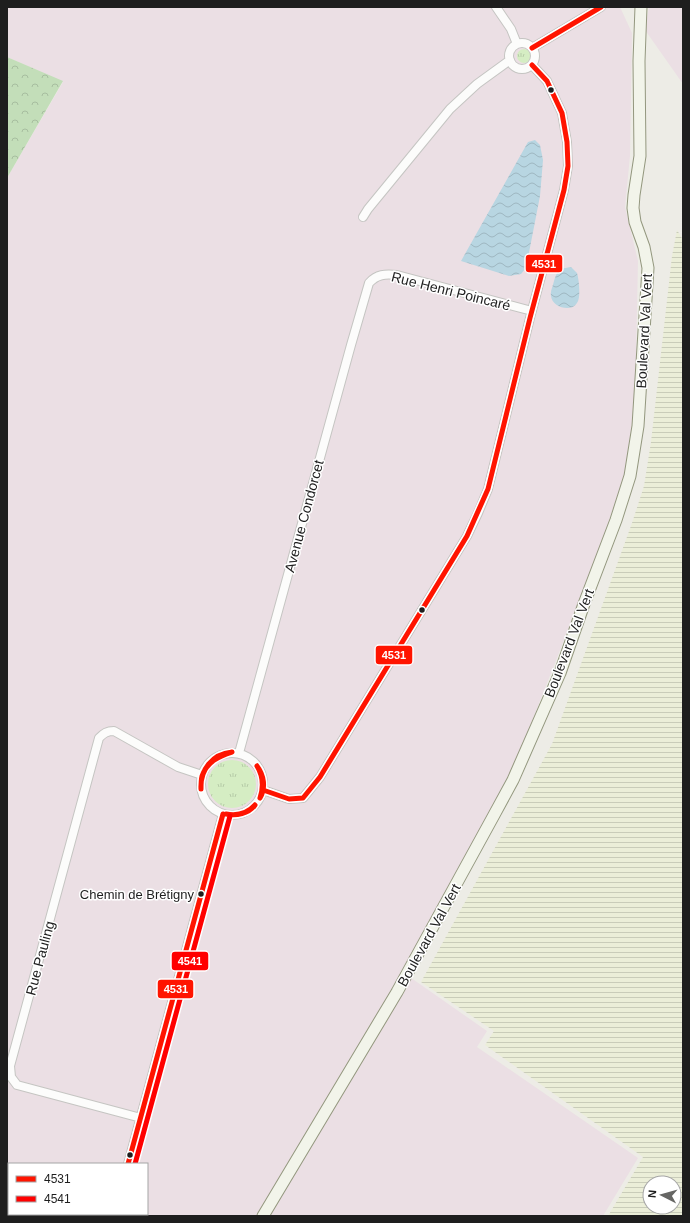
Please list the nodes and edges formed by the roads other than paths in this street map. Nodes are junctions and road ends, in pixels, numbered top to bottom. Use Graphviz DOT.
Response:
graph roads {
  1 [pos="496,7"];
  2 [pos="601,7"];
  3 [pos="641,7"];
  4 [pos="517,44"];
  5 [pos="532,48"];
  6 [pos="510,60"];
  7 [pos="532,65"];
  8 [pos="363,217"];
  9 [pos="372,280"];
  10 [pos="532,311"];
  11 [pos="239,753"];
  12 [pos="202,775"];
  13 [pos="263,790"];
  14 [pos="223,814"];
  15 [pos="141,1118"];
  16 [pos="128,1163"];
  17 [pos="263,1216"];
  1 -- 4 [label="street"];
  2 -- 5 [label="street"];
  3 -- 17 [label="street, Boulevard Val Vert"];
  4 -- 5 [label="street"];
  4 -- 6 [label="street"];
  5 -- 7 [label="street"];
  6 -- 7 [label="street"];
  6 -- 8 [label="street"];
  7 -- 10 [label="street"];
  9 -- 10 [label="street, Rue Henri Poincaré"];
  9 -- 11 [label="street, Avenue Condorcet"];
  10 -- 13 [label="street"];
  11 -- 12 [label="street"];
  11 -- 13 [label="street"];
  12 -- 14 [label="street"];
  12 -- 15 [label="street, Rue Pauling"];
  13 -- 14 [label="street"];
  14 -- 15 [label="street"];
  15 -- 16 [label="street"];
}
